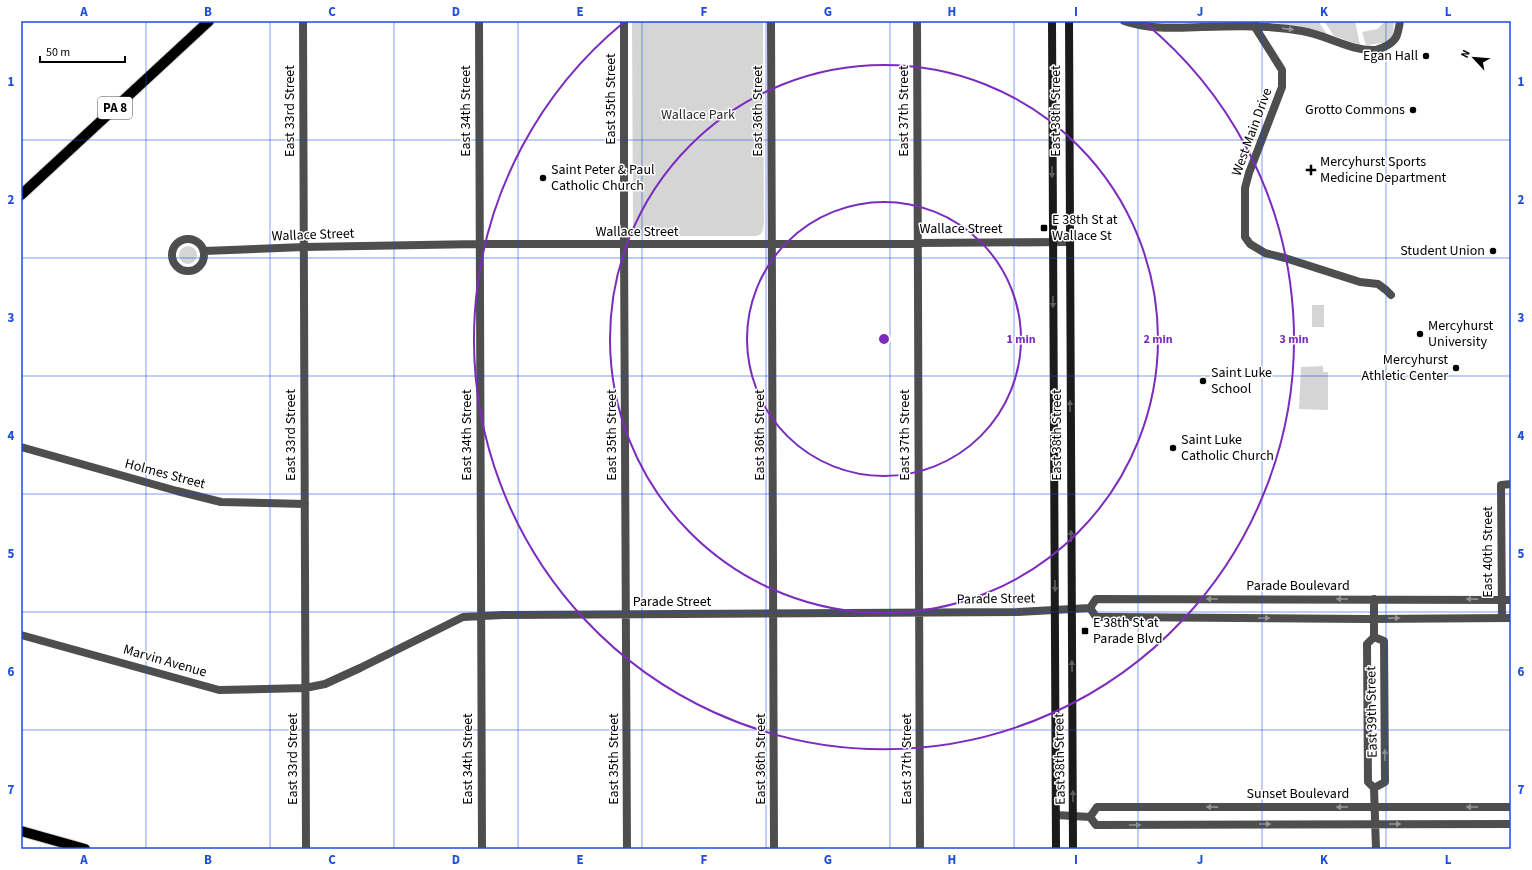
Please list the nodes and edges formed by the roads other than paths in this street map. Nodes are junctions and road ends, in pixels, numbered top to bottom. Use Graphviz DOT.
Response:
graph roads {
  1 [pos="209,21"];
  2 [pos="303,21"];
  3 [pos="479,21"];
  4 [pos="624,21"];
  5 [pos="771,21"];
  6 [pos="917,21"];
  7 [pos="1052,21"];
  8 [pos="1069,21"];
  9 [pos="1124,21"];
  10 [pos="1400,21"];
  11 [pos="1255,24"];
  12 [pos="22,191"];
  13 [pos="1052,241"];
  14 [pos="1070,242"];
  15 [pos="917,243"];
  16 [pos="479,244"];
  17 [pos="772,244"];
  18 [pos="624,245"];
  19 [pos="304,247"];
  20 [pos="204,252"];
  21 [pos="1391,295"];
  22 [pos="21,447"];
  23 [pos="1511,484"];
  24 [pos="305,504"];
  25 [pos="1374,599"];
  26 [pos="1501,600"];
  27 [pos="1511,600"];
  28 [pos="1090,608"];
  29 [pos="1071,609"];
  30 [pos="1055,610"];
  31 [pos="919,613"];
  32 [pos="773,614"];
  33 [pos="627,615"];
  34 [pos="481,616"];
  35 [pos="1502,618"];
  36 [pos="1511,618"];
  37 [pos="1374,619"];
  38 [pos="21,635"];
  39 [pos="1374,637"];
  40 [pos="305,688"];
  41 [pos="1374,788"];
  42 [pos="1375,807"];
  43 [pos="1511,807"];
  44 [pos="1056,815"];
  45 [pos="1073,816"];
  46 [pos="1090,817"];
  47 [pos="1375,824"];
  48 [pos="1511,824"];
  49 [pos="21,831"];
  50 [pos="58,845"];
  51 [pos="86,849"];
  52 [pos="306,849"];
  53 [pos="482,849"];
  54 [pos="627,849"];
  55 [pos="774,849"];
  56 [pos="920,849"];
  57 [pos="1056,849"];
  58 [pos="1073,849"];
  59 [pos="1376,849"];
  1 -- 12 [label="main road, PA 8"];
  2 -- 19 [label="street, East 33rd Street"];
  3 -- 16 [label="street, East 34th Street"];
  4 -- 18 [label="street, East 35th Street"];
  5 -- 17 [label="street, East 36th Street"];
  6 -- 15 [label="street, East 37th Street"];
  7 -- 13 [label="main road, East 38th Street, one-way"];
  8 -- 14 [label="main road, East 38th Street"];
  9 -- 11 [label="street"];
  11 -- 10 [label="street, one-way"];
  11 -- 21 [label="street, West Main Drive"];
  13 -- 14 [label="street, Wallace Street"];
  13 -- 15 [label="street, Wallace Street"];
  13 -- 30 [label="main road, East 38th Street, one-way"];
  29 -- 14 [label="main road, East 38th Street, one-way"];
  15 -- 17 [label="street, Wallace Street"];
  15 -- 31 [label="street, East 37th Street"];
  16 -- 18 [label="street, Wallace Street"];
  16 -- 19 [label="street, Wallace Street"];
  16 -- 34 [label="street, East 34th Street"];
  17 -- 18 [label="street, Wallace Street"];
  17 -- 32 [label="street, East 36th Street"];
  18 -- 33 [label="street, East 35th Street"];
  19 -- 20 [label="street, Wallace Street"];
  19 -- 24 [label="street, East 33rd Street"];
  22 -- 24 [label="street, Holmes Street"];
  23 -- 26 [label="street, East 40th Street"];
  24 -- 40 [label="street, East 33rd Street"];
  26 -- 25 [label="street, Parade Boulevard, one-way"];
  25 -- 28 [label="street, Parade Boulevard, one-way"];
  25 -- 37 [label="street, East 39th Street"];
  26 -- 27 [label="street, Parade Boulevard"];
  26 -- 35 [label="street, East 40th Street"];
  28 -- 29 [label="street, Parade Boulevard"];
  28 -- 37 [label="street, one-way"];
  29 -- 30 [label="street, Parade Boulevard"];
  45 -- 29 [label="main road, East 38th Street, one-way"];
  30 -- 31 [label="street, Parade Street"];
  30 -- 44 [label="main road, East 38th Street"];
  31 -- 32 [label="street, Parade Street"];
  31 -- 56 [label="street, East 37th Street"];
  32 -- 33 [label="street, Parade Street"];
  32 -- 55 [label="street, East 36th Street"];
  33 -- 34 [label="street, Parade Street"];
  33 -- 54 [label="street, East 35th Street"];
  34 -- 40 [label="street, Parade Street"];
  34 -- 53 [label="street, East 34th Street"];
  35 -- 36 [label="street"];
  37 -- 35 [label="street, one-way"];
  37 -- 39 [label="street, East 39th Street"];
  38 -- 40 [label="street, Marvin Avenue"];
  39 -- 41 [label="street, East 39th Street"];
  41 -- 39 [label="street, East 39th Street, one-way"];
  40 -- 52 [label="street, East 33rd Street"];
  41 -- 42 [label="street, East 39th Street"];
  43 -- 42 [label="street, Sunset Boulevard, one-way"];
  42 -- 46 [label="street, Sunset Boulevard, one-way"];
  42 -- 47 [label="street, East 39th Street"];
  44 -- 45 [label="street"];
  44 -- 57 [label="main road, East 38th Street"];
  45 -- 46 [label="street"];
  45 -- 58 [label="main road, East 38th Street"];
  46 -- 47 [label="street, one-way"];
  47 -- 48 [label="street, one-way"];
  47 -- 59 [label="street, East 39th Street"];
  49 -- 50 [label="main road"];
  50 -- 51 [label="main road"];
}
